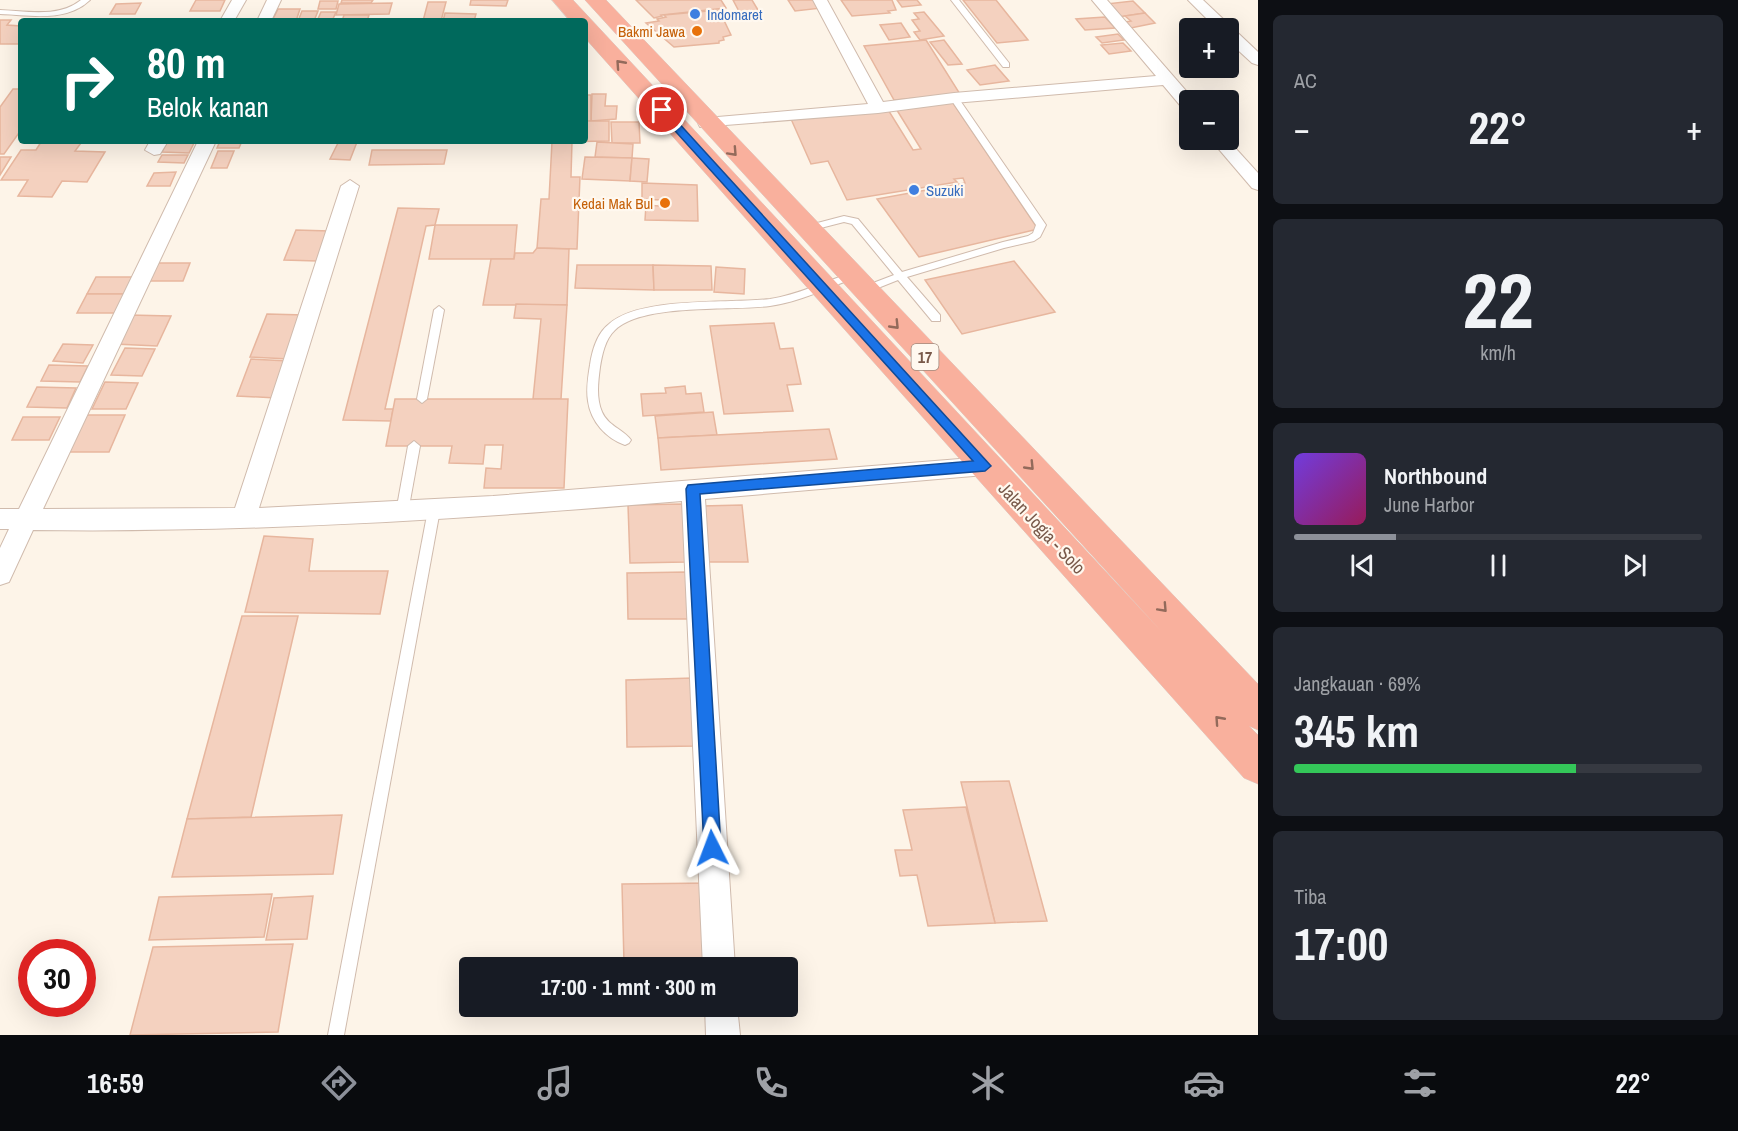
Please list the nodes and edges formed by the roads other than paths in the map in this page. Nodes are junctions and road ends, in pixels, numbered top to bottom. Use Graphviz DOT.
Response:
graph roads {
  1 [pos="86,0"];
  2 [pos="238,0"];
  3 [pos="274,0"];
  4 [pos="562,0"];
  5 [pos="595,0"];
  6 [pos="820,0"];
  7 [pos="955,0"];
  8 [pos="1099,0"];
  9 [pos="1195,0"];
  10 [pos="0,12"];
  11 [pos="229,18"];
  12 [pos="265,18"];
  13 [pos="578,18"];
  14 [pos="1214,18"];
  15 [pos="588,28"];
  16 [pos="1239,42"];
  17 [pos="1258,60"];
  18 [pos="1006,65"];
  19 [pos="1166,80"];
  20 [pos="1179,94"];
  21 [pos="954,98"];
  22 [pos="878,108"];
  23 [pos="706,123"];
  24 [pos="206,144"];
  25 [pos="1228,150"];
  26 [pos="1258,184"];
  27 [pos="350,186"];
  28 [pos="805,229"];
  29 [pos="900,276"];
  30 [pos="844,285"];
  31 [pos="439,310"];
  32 [pos="936,318"];
  33 [pos="422,399"];
  34 [pos="625,440"];
  35 [pos="414,446"];
  36 [pos="985,466"];
  37 [pos="693,489"];
  38 [pos="434,510"];
  39 [pos="402,512"];
  40 [pos="0,519"];
  41 [pos="27,520"];
  42 [pos="243,520"];
  43 [pos="0,574"];
  44 [pos="1258,711"];
  45 [pos="1258,764"];
  46 [pos="718,957"];
  47 [pos="722,1017"];
  48 [pos="336,1035"];
  49 [pos="723,1035"];
  1 -- 10 [label="lane"];
  2 -- 11 [label="street"];
  3 -- 12 [label="street"];
  4 -- 13 [label="highway"];
  5 -- 23 [label="highway, Jalan Jogja - Solo / 17"];
  6 -- 22 [label="street"];
  7 -- 18 [label="lane"];
  8 -- 19 [label="street"];
  9 -- 14 [label="street"];
  30 -- 15 [label="highway, Jalan Jogja - Solo / 17, one-way"];
  16 -- 17 [label="street"];
  19 -- 20 [label="street"];
  19 -- 21 [label="street"];
  21 -- 22 [label="street"];
  21 -- 29 [label="lane"];
  22 -- 23 [label="street"];
  23 -- 28 [label="highway, Jalan Jogja - Solo / 17, one-way"];
  24 -- 41 [label="street"];
  25 -- 26 [label="street"];
  27 -- 42 [label="street"];
  28 -- 29 [label="lane"];
  28 -- 30 [label="highway, Jalan Jogja - Solo / 17"];
  29 -- 30 [label="lane"];
  29 -- 32 [label="lane"];
  30 -- 34 [label="lane"];
  30 -- 36 [label="highway, Jalan Jogja - Solo / 17"];
  30 -- 44 [label="highway, Jalan Jogja - Solo / 17, one-way"];
  31 -- 33 [label="lane"];
  35 -- 39 [label="lane"];
  36 -- 37 [label="street"];
  45 -- 36 [label="highway, Jalan Jogja - Solo / 17, one-way"];
  37 -- 38 [label="street"];
  37 -- 46 [label="street"];
  38 -- 39 [label="street"];
  38 -- 48 [label="lane"];
  39 -- 42 [label="street"];
  40 -- 41 [label="street"];
  41 -- 42 [label="street"];
  41 -- 43 [label="street"];
  47 -- 49 [label="street"];
}
